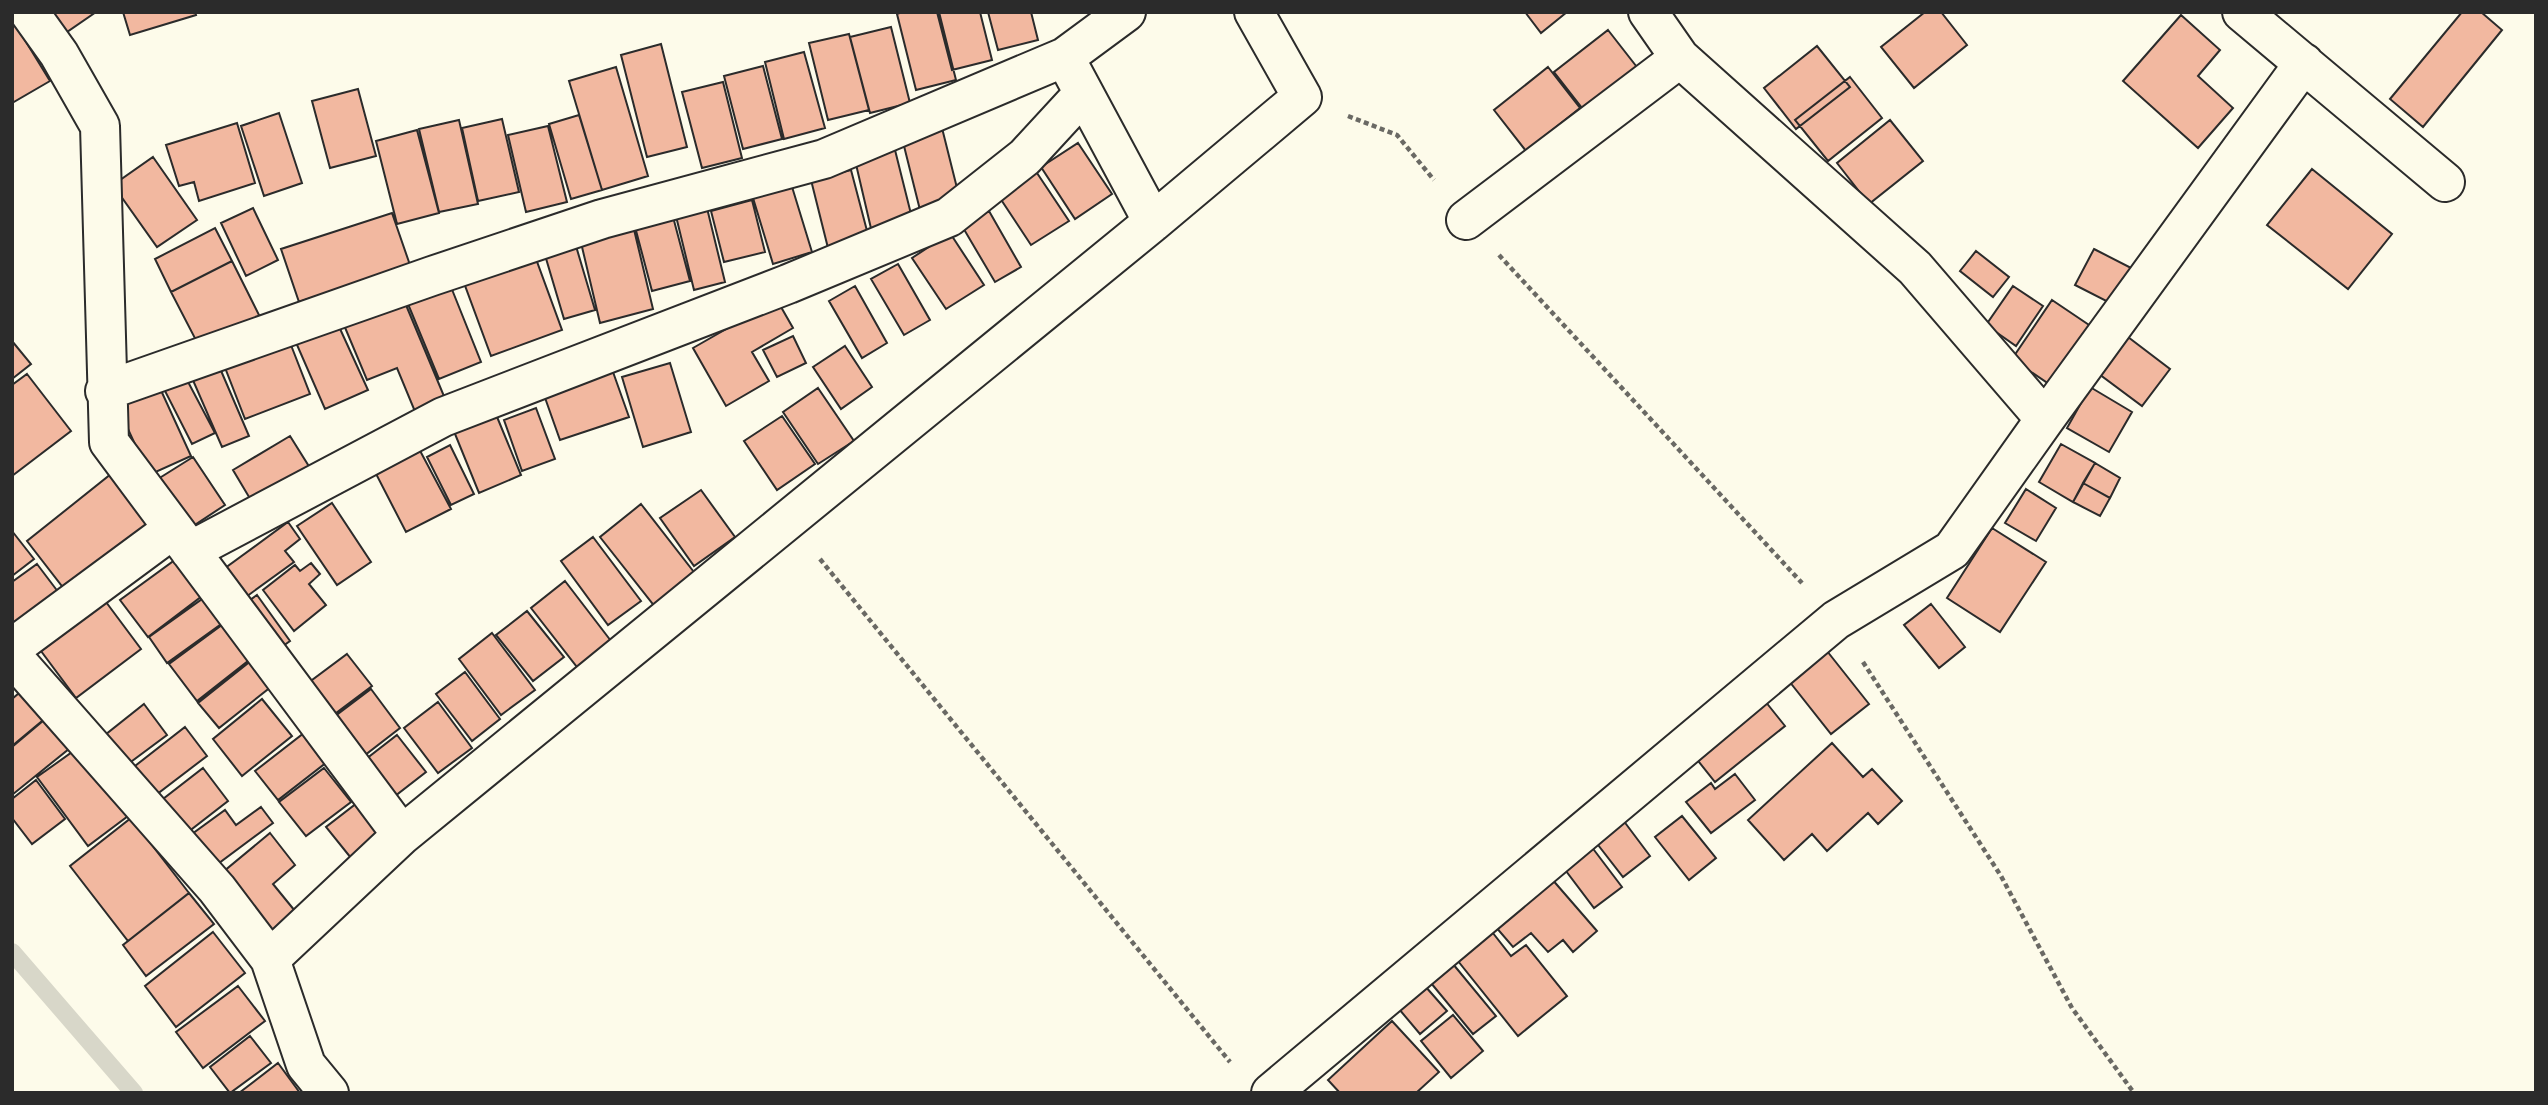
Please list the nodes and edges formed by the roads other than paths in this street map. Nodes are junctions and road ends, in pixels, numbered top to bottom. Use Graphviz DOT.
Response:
graph roads {
  1 [pos="29,12"];
  2 [pos="1126,12"];
  3 [pos="1254,12"];
  4 [pos="1648,12"];
  5 [pos="2242,12"];
  6 [pos="1065,57"];
  7 [pos="1681,58"];
  8 [pos="2304,63"];
  9 [pos="1083,94"];
  10 [pos="2445,181"];
  11 [pos="1466,219"];
  12 [pos="1153,222"];
  13 [pos="106,391"];
  14 [pos="2045,419"];
  15 [pos="181,540"];
  16 [pos="12,648"];
  17 [pos="12,656"];
  18 [pos="402,835"];
  19 [pos="270,959"];
  20 [pos="329,1093"];
  21 [pos="1271,1093"];
  1 -- 13 [label="street"];
  2 -- 6 [label="street"];
  3 -- 12 [label="street"];
  4 -- 7 [label="street"];
  5 -- 8 [label="street"];
  6 -- 9 [label="street"];
  6 -- 13 [label="street"];
  7 -- 11 [label="street"];
  7 -- 14 [label="street"];
  8 -- 10 [label="street"];
  8 -- 14 [label="street"];
  9 -- 12 [label="street"];
  9 -- 15 [label="street"];
  12 -- 18 [label="street"];
  13 -- 15 [label="street"];
  14 -- 21 [label="street"];
  15 -- 16 [label="street"];
  15 -- 18 [label="street"];
  17 -- 19 [label="street"];
  18 -- 19 [label="street"];
  19 -- 20 [label="street"];
}
